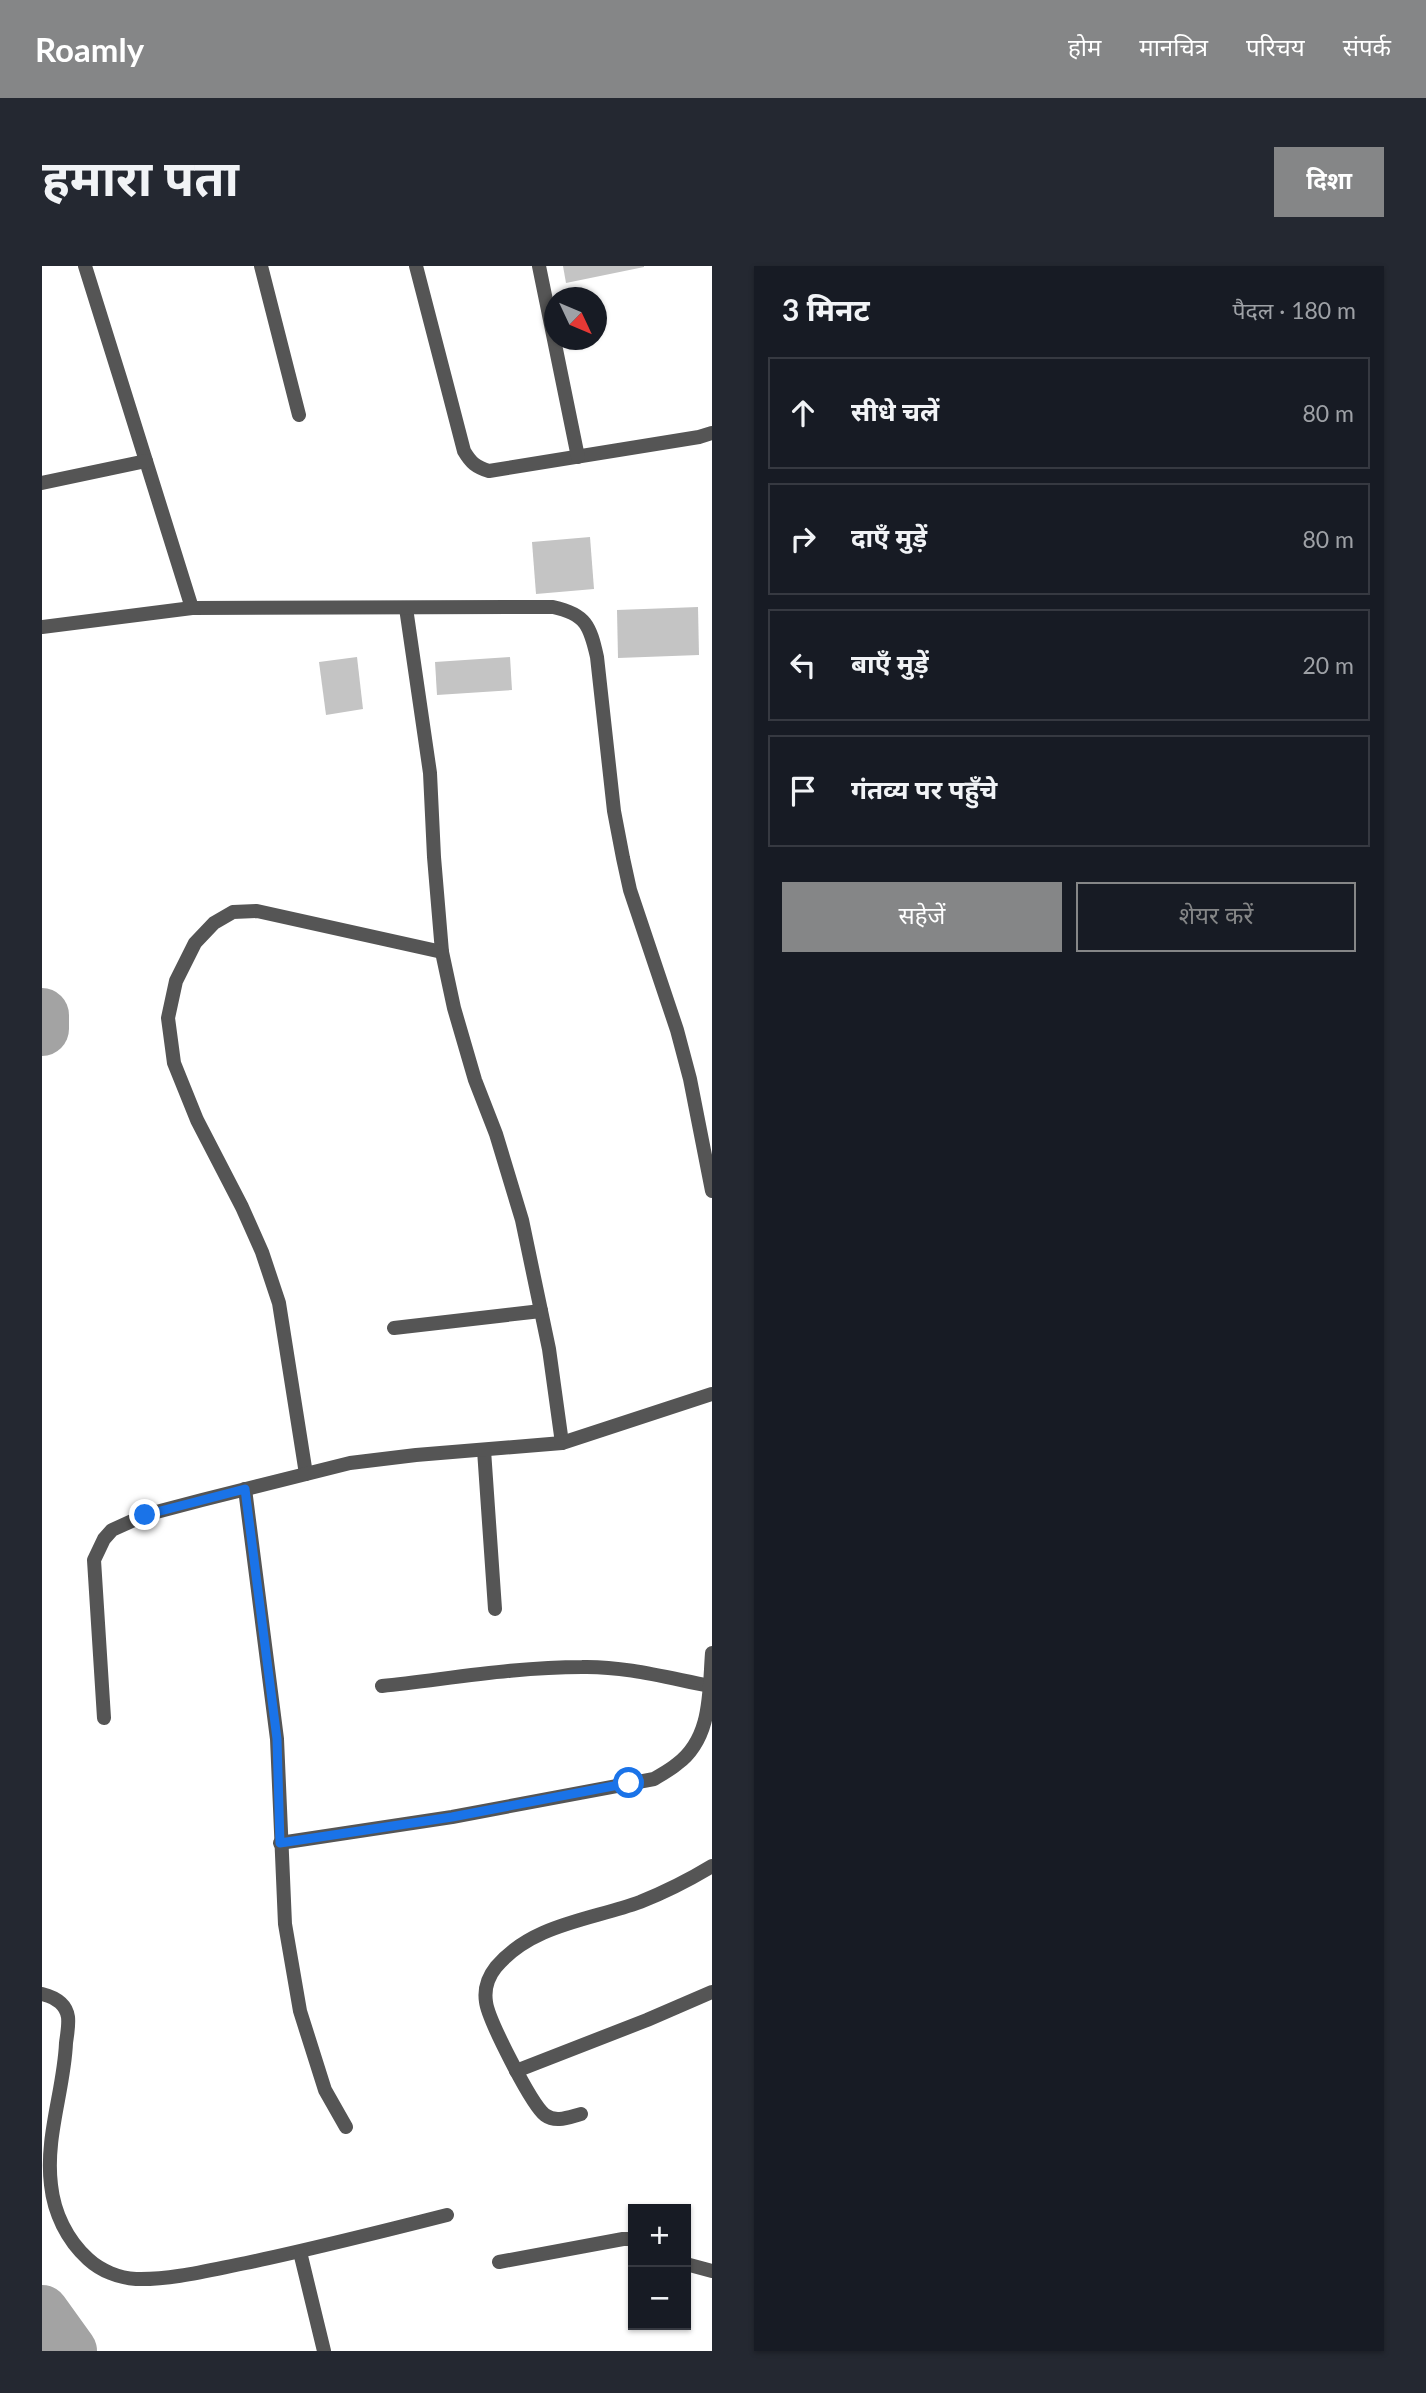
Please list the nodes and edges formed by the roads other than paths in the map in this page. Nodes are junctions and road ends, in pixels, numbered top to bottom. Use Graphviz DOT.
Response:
graph roads {
  1 [pos="85,266"];
  2 [pos="261,266"];
  3 [pos="416,266"];
  4 [pos="539,266"];
  5 [pos="299,415"];
  6 [pos="712,433"];
  7 [pos="578,457"];
  8 [pos="146,461"];
  9 [pos="42,484"];
  10 [pos="192,608"];
  11 [pos="407,608"];
  12 [pos="42,627"];
  13 [pos="442,952"];
  14 [pos="708,1154"];
  15 [pos="712,1191"];
  16 [pos="541,1311"];
  17 [pos="394,1328"];
  18 [pos="712,1394"];
  19 [pos="562,1443"];
  20 [pos="484,1450"];
  21 [pos="306,1474"];
  22 [pos="245,1489"];
  23 [pos="495,1609"];
  24 [pos="712,1653"];
  25 [pos="382,1686"];
  26 [pos="710,1686"];
  27 [pos="104,1718"];
  28 [pos="280,1843"];
  29 [pos="712,1866"];
  30 [pos="712,1992"];
  31 [pos="42,1994"];
  32 [pos="516,2071"];
  33 [pos="581,2115"];
  34 [pos="346,2127"];
  35 [pos="447,2215"];
  36 [pos="628,2239"];
  37 [pos="300,2252"];
  38 [pos="499,2262"];
  39 [pos="691,2265"];
  40 [pos="712,2270"];
  41 [pos="324,2351"];
  1 -- 8 [label="street"];
  2 -- 5 [label="street"];
  3 -- 7 [label="street"];
  4 -- 7 [label="street"];
  6 -- 7 [label="street"];
  8 -- 9 [label="street"];
  8 -- 10 [label="street"];
  10 -- 11 [label="street"];
  10 -- 12 [label="street"];
  11 -- 13 [label="street"];
  11 -- 14 [label="street"];
  13 -- 16 [label="street"];
  13 -- 21 [label="street"];
  14 -- 15 [label="street"];
  16 -- 17 [label="street"];
  16 -- 19 [label="street"];
  18 -- 19 [label="street"];
  19 -- 20 [label="street"];
  20 -- 21 [label="street"];
  20 -- 23 [label="street"];
  21 -- 22 [label="street"];
  22 -- 27 [label="street"];
  22 -- 28 [label="street"];
  24 -- 26 [label="street"];
  25 -- 26 [label="street"];
  26 -- 28 [label="street"];
  28 -- 34 [label="street"];
  29 -- 32 [label="street"];
  30 -- 32 [label="street"];
  31 -- 37 [label="street"];
  32 -- 33 [label="street"];
  35 -- 37 [label="street"];
  36 -- 38 [label="street"];
  37 -- 41 [label="street"];
  39 -- 40 [label="street"];
}
